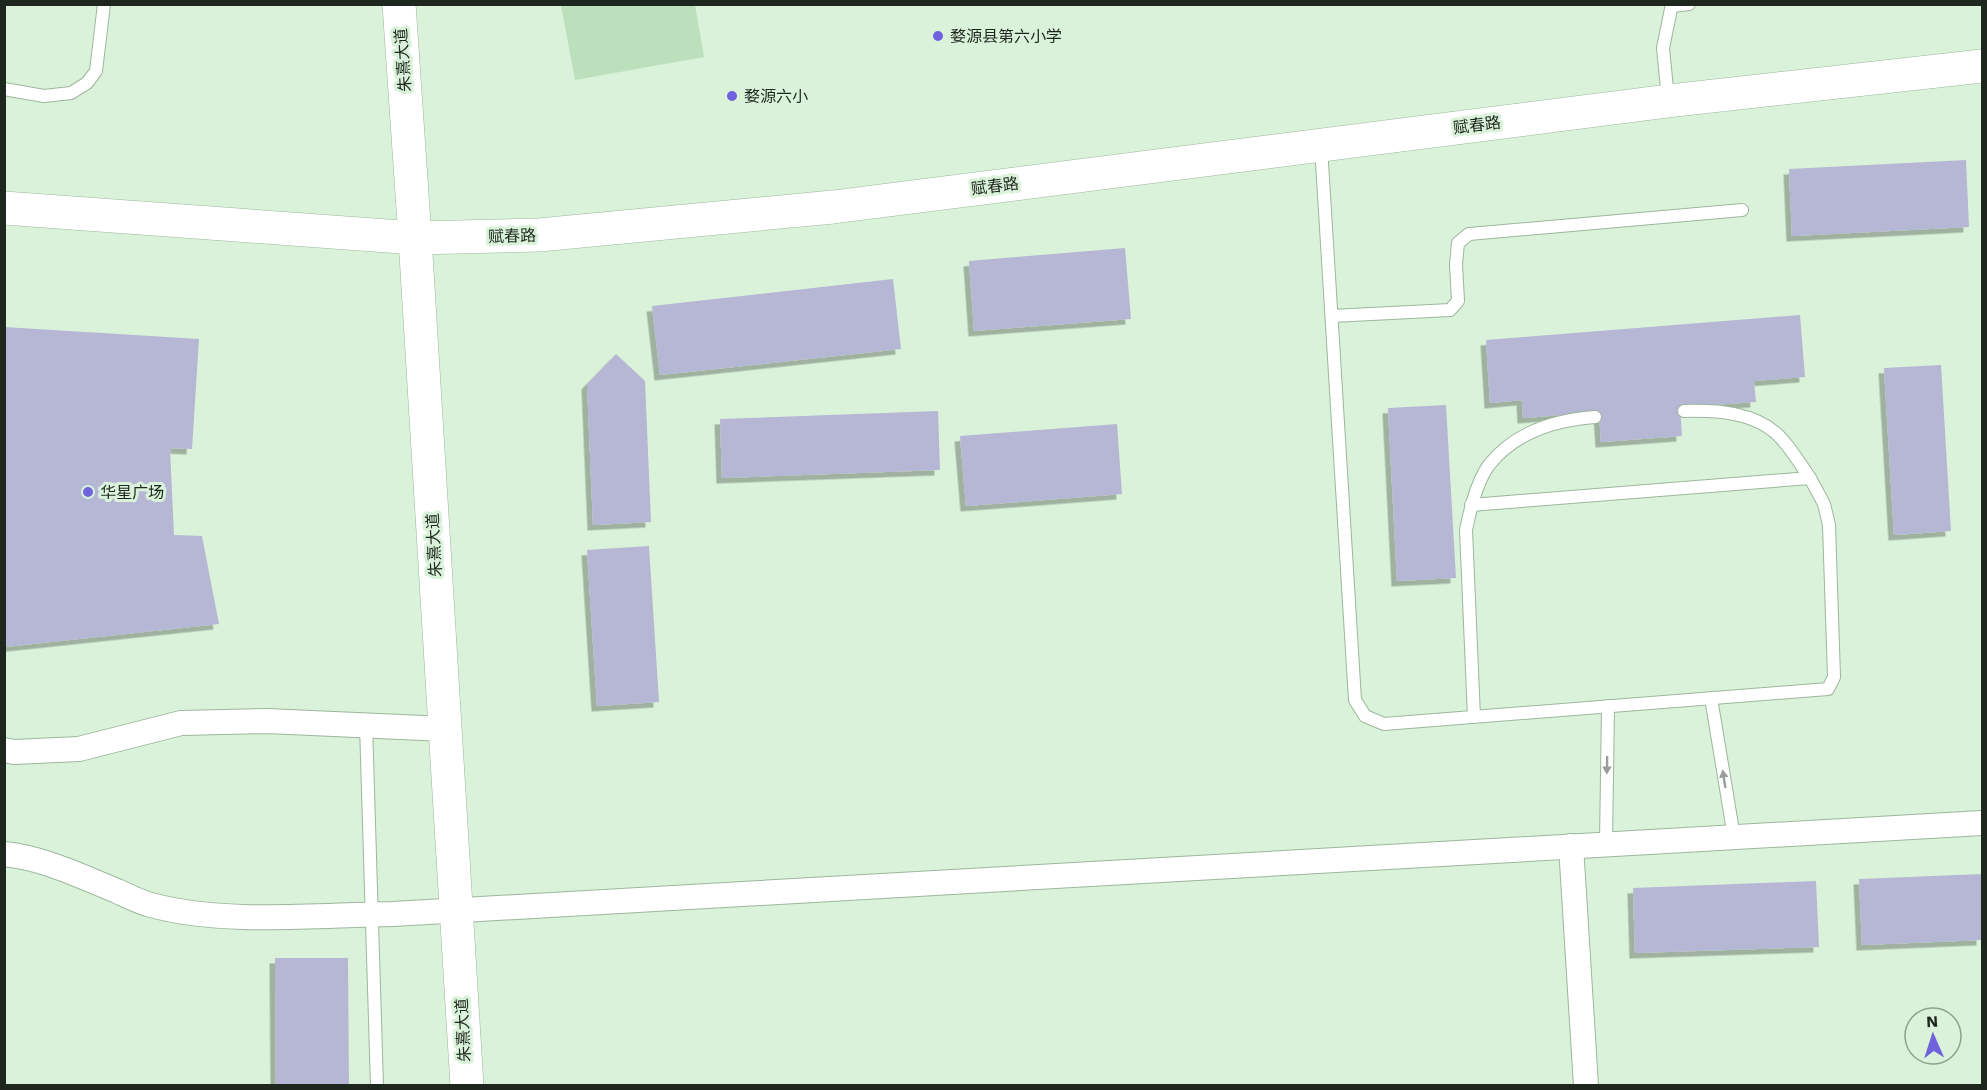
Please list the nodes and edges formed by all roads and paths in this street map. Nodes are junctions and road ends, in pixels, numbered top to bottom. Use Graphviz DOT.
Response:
graph roads {
  1 [pos="104,4"];
  2 [pos="399,4"];
  3 [pos="1689,4"];
  4 [pos="1672,5"];
  5 [pos="1983,66"];
  6 [pos="4,89"];
  7 [pos="1668,101"];
  8 [pos="1321,145"];
  9 [pos="4,208"];
  10 [pos="1742,210"];
  11 [pos="415,238"];
  12 [pos="1332,316"];
  13 [pos="1684,411"];
  14 [pos="1595,417"];
  15 [pos="1810,478"];
  16 [pos="1471,505"];
  17 [pos="1711,698"];
  18 [pos="1608,706"];
  19 [pos="1474,717"];
  20 [pos="366,725"];
  21 [pos="445,729"];
  22 [pos="4,750"];
  23 [pos="1983,823"];
  24 [pos="1734,837"];
  25 [pos="1606,843"];
  26 [pos="1571,846"];
  27 [pos="4,854"];
  28 [pos="456,911"];
  29 [pos="371,914"];
  30 [pos="377,1086"];
  31 [pos="466,1086"];
  32 [pos="1586,1086"];
  1 -- 6 [label="lane"];
  2 -- 11 [label="street, 朱熹大道"];
  3 -- 4 [label="lane"];
  4 -- 7 [label="lane"];
  5 -- 7 [label="street, 赋春路"];
  7 -- 8 [label="street, 赋春路"];
  8 -- 11 [label="street, 赋春路"];
  8 -- 12 [label="lane"];
  9 -- 11 [label="street, 赋春路"];
  10 -- 12 [label="lane"];
  11 -- 21 [label="street, 朱熹大道"];
  12 -- 19 [label="lane"];
  13 -- 15 [label="lane"];
  14 -- 16 [label="lane"];
  15 -- 16 [label="lane"];
  15 -- 17 [label="lane"];
  16 -- 19 [label="lane"];
  17 -- 18 [label="lane"];
  24 -- 17 [label="lane, one-way"];
  18 -- 19 [label="lane"];
  18 -- 25 [label="lane, one-way"];
  20 -- 21 [label="street"];
  20 -- 22 [label="street"];
  20 -- 29 [label="lane"];
  21 -- 28 [label="street, 朱熹大道"];
  23 -- 24 [label="street"];
  24 -- 25 [label="street"];
  25 -- 26 [label="street"];
  26 -- 28 [label="street"];
  26 -- 32 [label="street"];
  27 -- 29 [label="street"];
  28 -- 29 [label="street"];
  28 -- 31 [label="street, 朱熹大道"];
  29 -- 30 [label="lane"];
}
